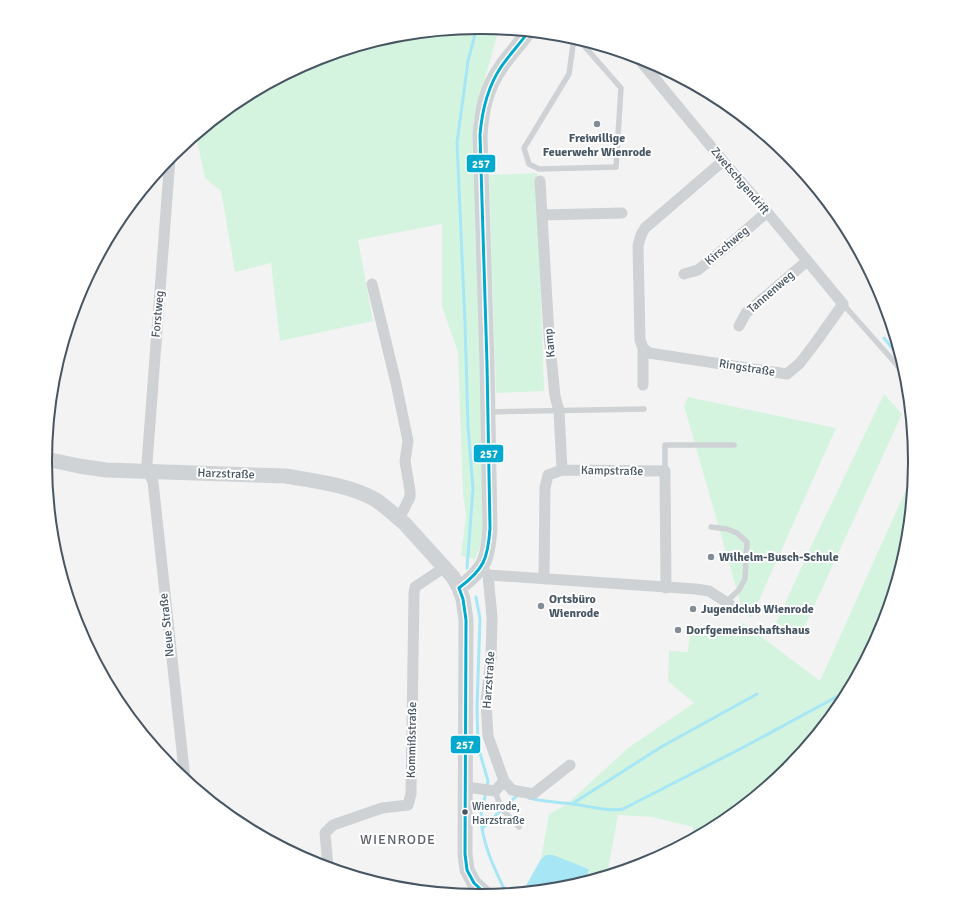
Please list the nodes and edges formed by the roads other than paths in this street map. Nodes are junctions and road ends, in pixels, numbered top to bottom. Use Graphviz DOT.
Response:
graph roads {
  1 [pos="524,37"];
  2 [pos="573,45"];
  3 [pos="586,48"];
  4 [pos="646,68"];
  5 [pos="723,161"];
  6 [pos="169,169"];
  7 [pos="540,181"];
  8 [pos="767,212"];
  9 [pos="622,213"];
  10 [pos="542,215"];
  11 [pos="807,261"];
  12 [pos="684,274"];
  13 [pos="372,284"];
  14 [pos="843,304"];
  15 [pos="739,326"];
  16 [pos="643,348"];
  17 [pos="896,364"];
  18 [pos="643,385"];
  19 [pos="644,409"];
  20 [pos="559,411"];
  21 [pos="488,412"];
  22 [pos="734,445"];
  23 [pos="52,461"];
  24 [pos="562,470"];
  25 [pos="148,471"];
  26 [pos="665,471"];
  27 [pos="398,517"];
  28 [pos="711,527"];
  29 [pos="445,567"];
  30 [pos="485,572"];
  31 [pos="544,579"];
  32 [pos="459,588"];
  33 [pos="666,588"];
  34 [pos="730,605"];
  35 [pos="570,765"];
  36 [pos="184,770"];
  37 [pos="504,781"];
  38 [pos="473,788"];
  39 [pos="493,790"];
  40 [pos="519,826"];
  41 [pos="327,860"];
  42 [pos="470,889"];
  1 -- 21 [label="main road"];
  2 -- 3 [label="lane"];
  4 -- 5 [label="street, Zwetschgendrift"];
  5 -- 8 [label="street, Zwetschgendrift"];
  5 -- 16 [label="street"];
  6 -- 25 [label="street, Forstweg"];
  7 -- 10 [label="street, Kamp"];
  8 -- 11 [label="street, Zwetschgendrift"];
  8 -- 12 [label="street, Kirschweg"];
  9 -- 10 [label="street"];
  10 -- 20 [label="street, Kamp"];
  11 -- 14 [label="street, Zwetschgendrift"];
  11 -- 15 [label="street, Tannenweg"];
  13 -- 27 [label="street"];
  14 -- 16 [label="street, Ringstraße"];
  14 -- 17 [label="lane"];
  16 -- 18 [label="street"];
  19 -- 20 [label="lane"];
  20 -- 21 [label="lane"];
  20 -- 24 [label="street, Kamp"];
  21 -- 30 [label="main road"];
  22 -- 26 [label="lane"];
  23 -- 25 [label="main road, Harzstraße"];
  24 -- 26 [label="street, Kampstraße"];
  24 -- 31 [label="street"];
  25 -- 27 [label="main road, Harzstraße"];
  25 -- 36 [label="street, Neue Straße"];
  26 -- 33 [label="street"];
  27 -- 29 [label="main road, Harzstraße"];
  28 -- 34 [label="lane"];
  29 -- 32 [label="main road, Harzstraße"];
  29 -- 41 [label="street, Kommißstraße"];
  30 -- 31 [label="street"];
  30 -- 32 [label="main road"];
  30 -- 37 [label="street, Harzstraße"];
  31 -- 33 [label="street"];
  32 -- 38 [label="main road, Harzstraße"];
  33 -- 34 [label="street"];
  35 -- 37 [label="street"];
  37 -- 39 [label="street"];
  38 -- 39 [label="street"];
  38 -- 42 [label="main road, Harzstraße"];
  39 -- 40 [label="lane"];
}
